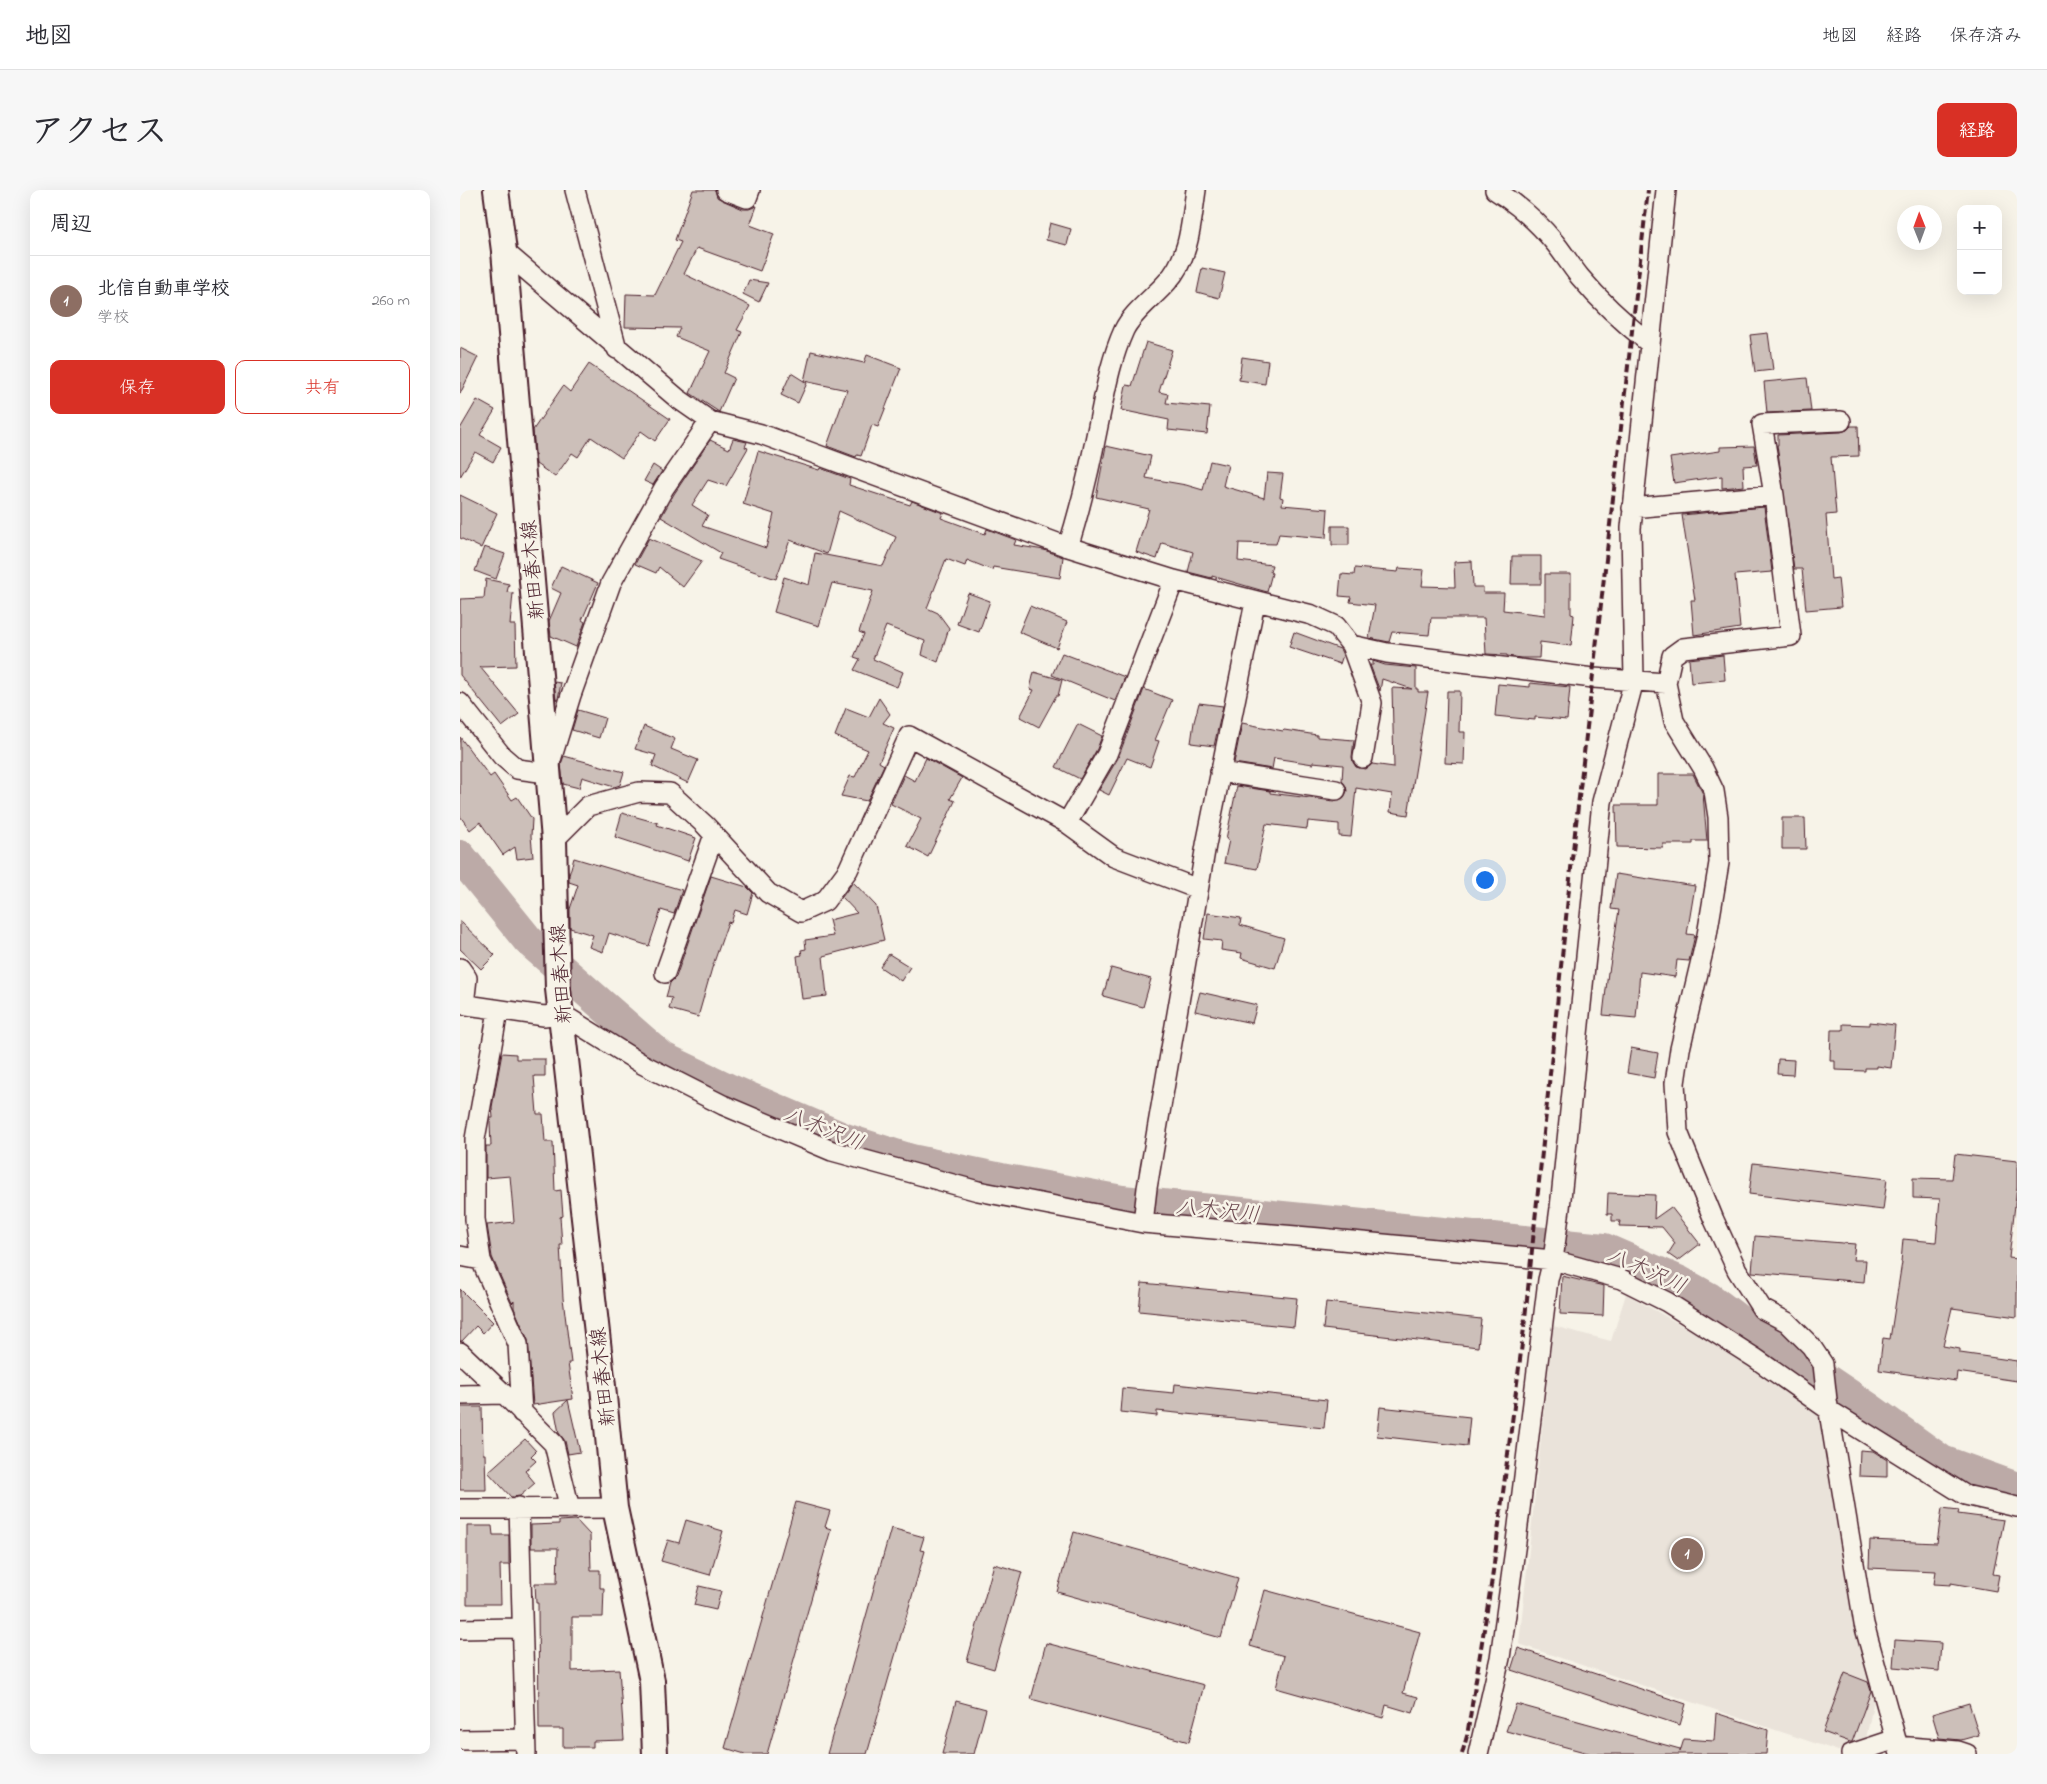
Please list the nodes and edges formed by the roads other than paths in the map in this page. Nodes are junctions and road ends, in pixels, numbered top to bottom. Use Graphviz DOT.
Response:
graph roads {
  1 [pos="496,190"];
  2 [pos="577,190"];
  3 [pos="726,190"];
  4 [pos="750,190"];
  5 [pos="1196,190"];
  6 [pos="1495,190"];
  7 [pos="1666,190"];
  8 [pos="504,251"];
  9 [pos="1649,343"];
  10 [pos="617,349"];
  11 [pos="710,421"];
  12 [pos="1842,421"];
  13 [pos="1774,495"];
  14 [pos="1632,508"];
  15 [pos="1068,547"];
  16 [pos="1174,580"];
  17 [pos="1255,602"];
  18 [pos="1351,645"];
  19 [pos="1634,680"];
  20 [pos="1666,683"];
  21 [pos="460,703"];
  22 [pos="1363,758"];
  23 [pos="1220,772"];
  24 [pos="547,773"];
  25 [pos="1336,790"];
  26 [pos="1067,823"];
  27 [pos="714,835"];
  28 [pos="554,840"];
  29 [pos="1198,890"];
  30 [pos="460,968"];
  31 [pos="665,973"];
  32 [pos="462,1005"];
  33 [pos="498,1011"];
  34 [pos="562,1014"];
  35 [pos="1143,1218"];
  36 [pos="460,1256"];
  37 [pos="481,1260"];
  38 [pos="1553,1260"];
  39 [pos="460,1352"];
  40 [pos="504,1394"];
  41 [pos="460,1395"];
  42 [pos="1828,1405"];
  43 [pos="522,1412"];
  44 [pos="519,1507"];
  45 [pos="2017,1507"];
  46 [pos="615,1508"];
  47 [pos="460,1509"];
  48 [pos="570,1509"];
  49 [pos="522,1628"];
  50 [pos="460,1629"];
  51 [pos="460,1740"];
  52 [pos="1898,1746"];
  53 [pos="526,1747"];
  54 [pos="655,1754"];
  55 [pos="1478,1754"];
  56 [pos="1851,1754"];
  57 [pos="1967,1754"];
  1 -- 8 [label="main road, 新田春木線"];
  2 -- 10 [label="street"];
  3 -- 4 [label="street"];
  5 -- 15 [label="street"];
  6 -- 9 [label="street"];
  7 -- 9 [label="street"];
  8 -- 10 [label="street"];
  8 -- 24 [label="main road, 新田春木線"];
  9 -- 14 [label="street"];
  10 -- 11 [label="street"];
  11 -- 15 [label="street"];
  11 -- 24 [label="street"];
  12 -- 13 [label="street"];
  13 -- 14 [label="street"];
  13 -- 20 [label="street"];
  14 -- 19 [label="street"];
  15 -- 16 [label="street"];
  16 -- 17 [label="street"];
  16 -- 26 [label="street"];
  17 -- 18 [label="street"];
  17 -- 23 [label="street"];
  18 -- 19 [label="street"];
  18 -- 22 [label="street"];
  19 -- 20 [label="street"];
  19 -- 38 [label="street"];
  20 -- 42 [label="street"];
  21 -- 24 [label="street"];
  23 -- 25 [label="street"];
  23 -- 29 [label="street"];
  24 -- 28 [label="main road, 新田春木線"];
  26 -- 27 [label="street"];
  26 -- 29 [label="street"];
  27 -- 28 [label="street"];
  27 -- 31 [label="street"];
  28 -- 34 [label="main road, 新田春木線"];
  29 -- 35 [label="street"];
  30 -- 32 [label="street"];
  32 -- 33 [label="street"];
  33 -- 34 [label="street"];
  33 -- 37 [label="street"];
  34 -- 35 [label="street"];
  34 -- 46 [label="main road, 新田春木線"];
  35 -- 38 [label="street"];
  36 -- 37 [label="street"];
  37 -- 43 [label="street"];
  38 -- 42 [label="street"];
  38 -- 55 [label="street"];
  39 -- 40 [label="street"];
  40 -- 41 [label="street"];
  40 -- 43 [label="street"];
  42 -- 45 [label="street"];
  42 -- 52 [label="street"];
  43 -- 48 [label="street"];
  44 -- 47 [label="street"];
  44 -- 48 [label="street"];
  44 -- 49 [label="street"];
  46 -- 48 [label="street"];
  46 -- 54 [label="main road, 新田春木線"];
  49 -- 50 [label="street"];
  49 -- 53 [label="street"];
  51 -- 53 [label="street"];
  52 -- 56 [label="street"];
  52 -- 57 [label="street"];
}
